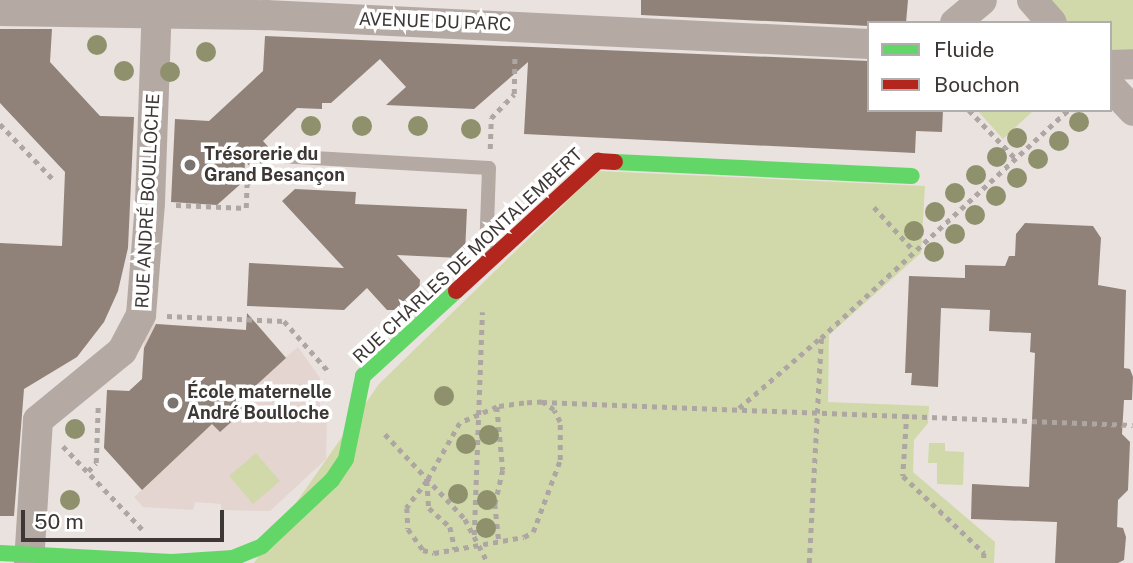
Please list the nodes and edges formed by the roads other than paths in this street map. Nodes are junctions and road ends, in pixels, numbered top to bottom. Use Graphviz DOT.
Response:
graph roads {
  1 [pos="982,0"];
  2 [pos="1032,0"];
  3 [pos="156,6"];
  4 [pos="0,11"];
  5 [pos="957,21"];
  6 [pos="1050,21"];
  7 [pos="867,44"];
  8 [pos="1133,64"];
  9 [pos="1112,65"];
  10 [pos="1112,88"];
  11 [pos="1133,111"];
  12 [pos="279,156"];
  13 [pos="912,176"];
  14 [pos="483,270"];
  15 [pos="0,553"];
  16 [pos="30,558"];
  1 -- 5 [label="street"];
  2 -- 6 [label="street"];
  3 -- 4 [label="street, AVENUE DU PARC"];
  3 -- 7 [label="street, AVENUE DU PARC"];
  3 -- 16 [label="street, RUE ANDRÉ BOULLOCHE"];
  8 -- 9 [label="street"];
  10 -- 11 [label="street"];
  12 -- 14 [label="lane"];
  13 -- 14 [label="street, RUE CHARLES DE MONTALEMBERT"];
  14 -- 16 [label="street, RUE CHARLES DE MONTALEMBERT"];
  15 -- 16 [label="street, RUE CHARLES DE MONTALEMBERT"];
}
